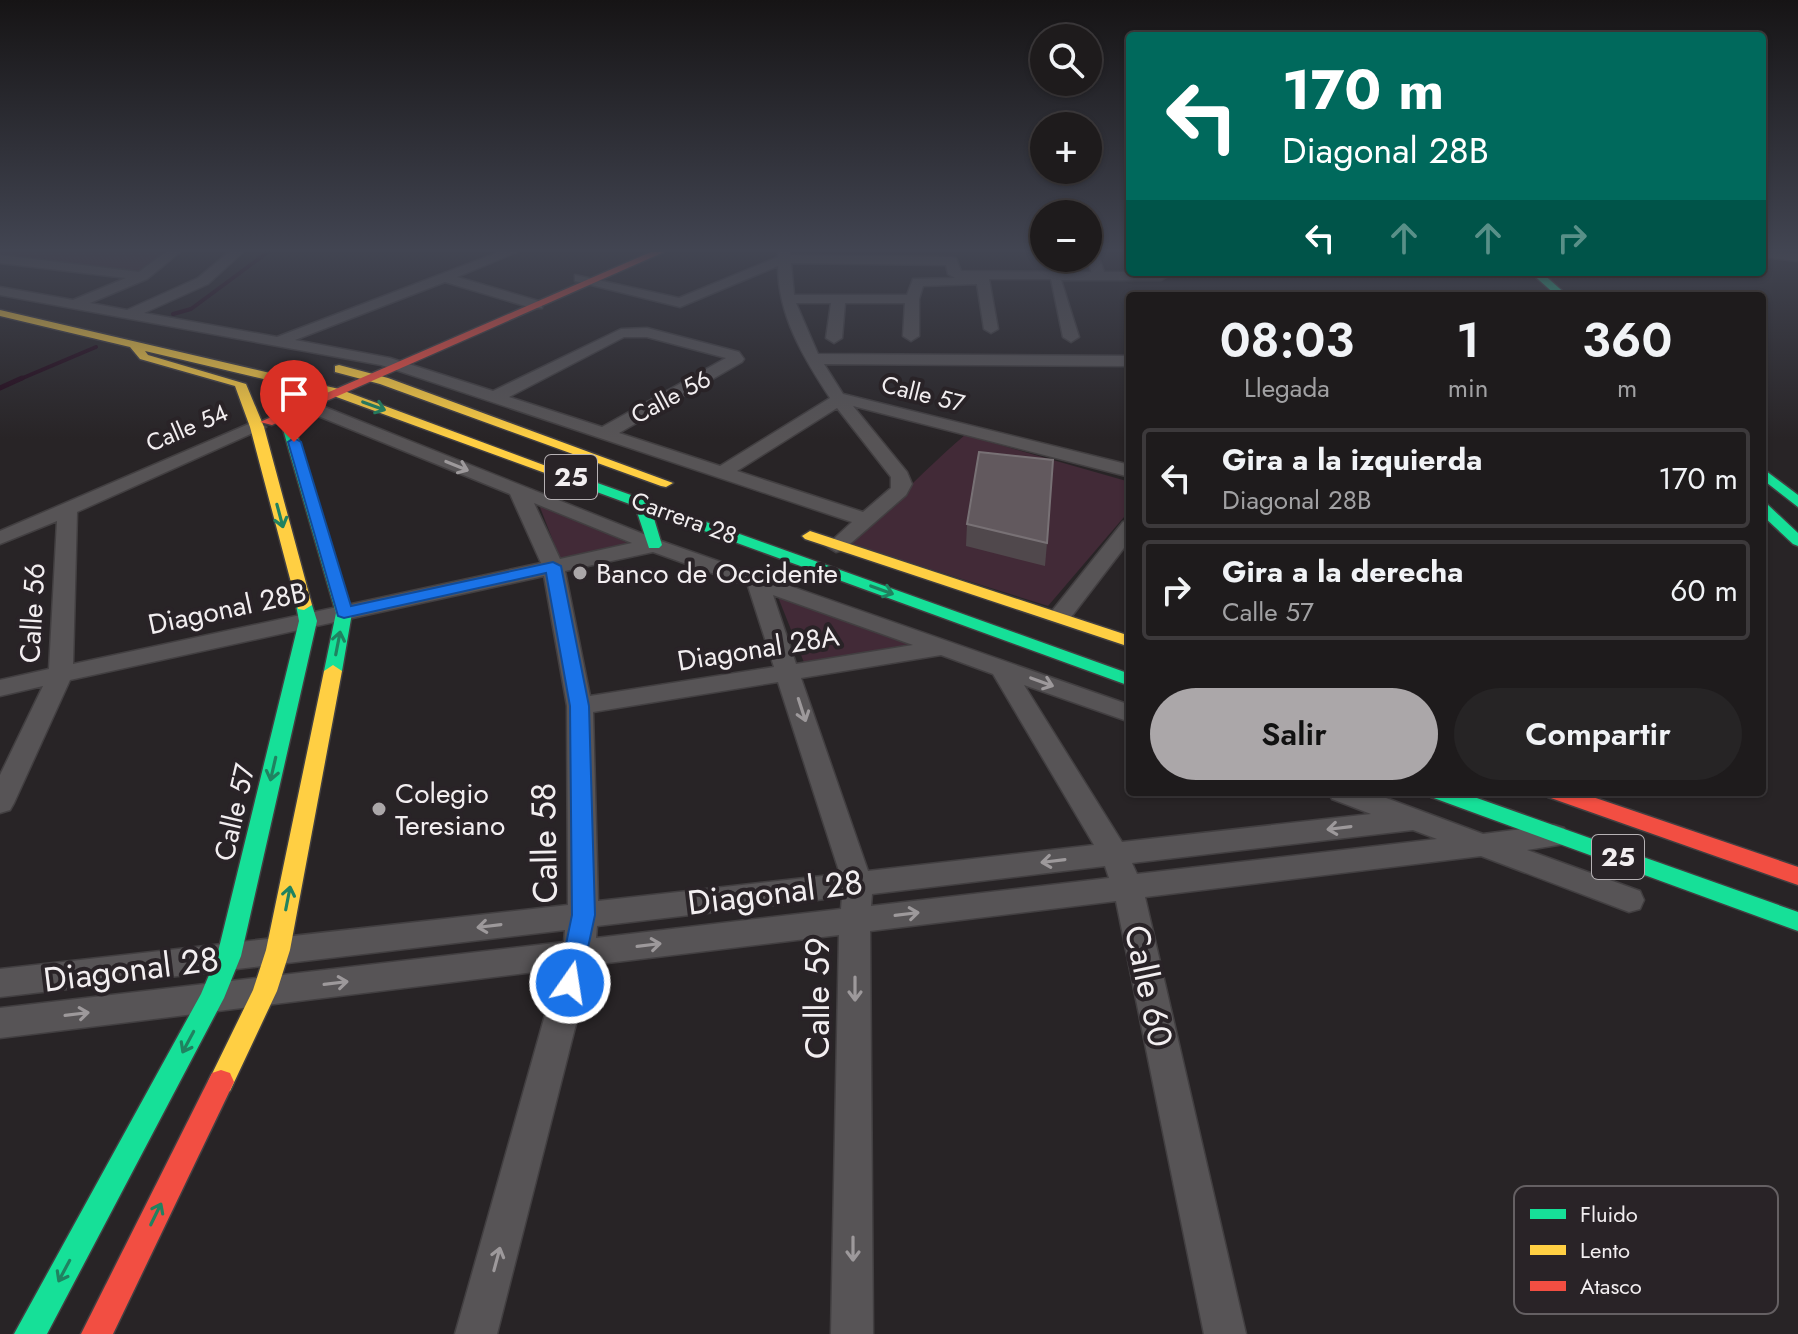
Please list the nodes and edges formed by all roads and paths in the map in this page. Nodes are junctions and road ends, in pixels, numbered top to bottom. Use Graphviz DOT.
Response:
graph roads {
  1 [pos="6,314"];
  2 [pos="77,314"];
  3 [pos="139,314"];
  4 [pos="350,314"];
  5 [pos="505,314"];
  6 [pos="790,314"];
  7 [pos="836,314"];
  8 [pos="912,314"];
  9 [pos="989,314"];
  10 [pos="1065,314"];
  11 [pos="991,329"];
  12 [pos="911,336"];
  13 [pos="1071,337"];
  14 [pos="834,338"];
  15 [pos="280,341"];
  16 [pos="133,343"];
  17 [pos="814,359"];
  18 [pos="1126,361"];
  19 [pos="391,363"];
  20 [pos="363,375"];
  21 [pos="328,390"];
  22 [pos="493,398"];
  23 [pos="841,398"];
  24 [pos="307,405"];
  25 [pos="284,409"];
  26 [pos="254,422"];
  27 [pos="605,433"];
  28 [pos="1126,470"];
  29 [pos="722,473"];
  30 [pos="1766,475"];
  31 [pos="518,491"];
  32 [pos="688,491"];
  33 [pos="642,503"];
  34 [pos="1798,503"];
  35 [pos="67,508"];
  36 [pos="1766,511"];
  37 [pos="866,520"];
  38 [pos="791,530"];
  39 [pos="1126,531"];
  40 [pos="0,538"];
  41 [pos="1798,541"];
  42 [pos="654,545"];
  43 [pos="836,546"];
  44 [pos="553,566"];
  45 [pos="758,584"];
  46 [pos="344,613"];
  47 [pos="1060,616"];
  48 [pos="308,621"];
  49 [pos="1126,641"];
  50 [pos="946,647"];
  51 [pos="1000,666"];
  52 [pos="790,673"];
  53 [pos="61,674"];
  54 [pos="1126,679"];
  55 [pos="0,688"];
  56 [pos="580,706"];
  57 [pos="1126,713"];
  58 [pos="1353,796"];
  59 [pos="1449,796"];
  60 [pos="1567,796"];
  61 [pos="0,803"];
  62 [pos="1417,819"];
  63 [pos="1558,836"];
  64 [pos="1486,844"];
  65 [pos="1114,854"];
  66 [pos="1798,876"];
  67 [pos="858,884"];
  68 [pos="1128,887"];
  69 [pos="1629,900"];
  70 [pos="583,915"];
  71 [pos="855,920"];
  72 [pos="1798,922"];
  73 [pos="278,950"];
  74 [pos="578,953"];
  75 [pos="229,956"];
  76 [pos="0,983"];
  77 [pos="265,991"];
  78 [pos="212,998"];
  79 [pos="0,1023"];
  80 [pos="30,1334"];
  81 [pos="97,1334"];
  82 [pos="476,1334"];
  83 [pos="852,1334"];
  84 [pos="1225,1334"];
  1 -- 16 [label="street, Carrera 28 / 25"];
  2 -- 20 [label="street, Carrera 28 / 25"];
  3 -- 15 [label="street, Carrera 28"];
  4 -- 15 [label="street"];
  5 -- 19 [label="street, Calle 54"];
  6 -- 17 [label="street"];
  7 -- 14 [label="street"];
  8 -- 12 [label="street"];
  9 -- 11 [label="street"];
  10 -- 13 [label="street"];
  15 -- 19 [label="street, Carrera 28"];
  16 -- 21 [label="street, Carrera 28 / 25"];
  16 -- 26 [label="street, Calle 57"];
  17 -- 18 [label="street"];
  17 -- 23 [label="street"];
  19 -- 20 [label="street, Calle 54"];
  19 -- 22 [label="street, Carrera 28"];
  20 -- 21 [label="street, Calle 54"];
  20 -- 32 [label="street, Carrera 28 / 25"];
  21 -- 24 [label="street, Calle 54"];
  21 -- 25 [label="street, Calle 54"];
  21 -- 33 [label="street, Carrera 28 / 25, one-way"];
  22 -- 27 [label="street, Carrera 28"];
  22 -- 27 [label="street, Calle 56"];
  23 -- 28 [label="street, Calle 57"];
  23 -- 29 [label="street, Calle 57"];
  23 -- 37 [label="street"];
  24 -- 25 [label="street, Calle 54"];
  24 -- 31 [label="street, Carrera 28, one-way"];
  25 -- 26 [label="street, Calle 54"];
  25 -- 46 [label="street"];
  26 -- 35 [label="street, Calle 54"];
  26 -- 48 [label="street, Calle 57, one-way"];
  27 -- 29 [label="street, Carrera 28"];
  29 -- 37 [label="street, Carrera 28"];
  30 -- 34 [label="street"];
  31 -- 42 [label="street, Carrera 28"];
  31 -- 44 [label="street, Calle 58"];
  33 -- 42 [label="street"];
  33 -- 54 [label="street, Carrera 28 / 25, one-way"];
  35 -- 40 [label="street, Calle 54"];
  35 -- 53 [label="street, Calle 56"];
  36 -- 41 [label="street"];
  37 -- 43 [label="street"];
  38 -- 43 [label="street"];
  39 -- 47 [label="street"];
  42 -- 44 [label="street, Diagonal 28B"];
  42 -- 45 [label="street, Carrera 28"];
  43 -- 47 [label="street"];
  44 -- 46 [label="street, Diagonal 28B"];
  44 -- 56 [label="street, Calle 58"];
  45 -- 50 [label="street, Carrera 28"];
  45 -- 52 [label="street, Calle 59"];
  46 -- 48 [label="street, Diagonal 28B"];
  73 -- 46 [label="street, one-way"];
  47 -- 49 [label="street"];
  48 -- 53 [label="street, Diagonal 28B"];
  48 -- 75 [label="street, Calle 57, one-way"];
  50 -- 51 [label="street, Carrera 28"];
  50 -- 52 [label="street, Diagonal 28A"];
  51 -- 57 [label="street, Carrera 28, one-way"];
  51 -- 65 [label="street, Calle 60"];
  52 -- 56 [label="street, Diagonal 28A"];
  52 -- 67 [label="street, Calle 59, one-way"];
  53 -- 55 [label="street, Diagonal 28B"];
  53 -- 61 [label="street, Calle 56"];
  56 -- 70 [label="street, Calle 58"];
  58 -- 62 [label="street"];
  59 -- 63 [label="street, 25"];
  60 -- 66 [label="street, 25"];
  62 -- 64 [label="street"];
  62 -- 65 [label="street, Diagonal 28, one-way"];
  63 -- 64 [label="street, Diagonal 28"];
  63 -- 72 [label="street, 25"];
  64 -- 68 [label="street, Diagonal 28"];
  64 -- 69 [label="street"];
  65 -- 67 [label="street, Diagonal 28, one-way"];
  65 -- 68 [label="street, Calle 60"];
  67 -- 70 [label="street, Diagonal 28"];
  67 -- 71 [label="street, Calle 59"];
  71 -- 68 [label="street, Diagonal 28, one-way"];
  68 -- 84 [label="street, Calle 60"];
  70 -- 73 [label="street, Diagonal 28, one-way"];
  70 -- 74 [label="street, Calle 58"];
  74 -- 71 [label="street, Diagonal 28, one-way"];
  71 -- 83 [label="street, Calle 59, one-way"];
  73 -- 75 [label="street, Diagonal 28"];
  73 -- 77 [label="street"];
  77 -- 74 [label="street, Diagonal 28, one-way"];
  82 -- 74 [label="street, Calle 58, one-way"];
  75 -- 76 [label="street, Diagonal 28"];
  75 -- 78 [label="street, Calle 57"];
  77 -- 78 [label="street, Diagonal 28"];
  81 -- 77 [label="street, one-way"];
  79 -- 78 [label="street, Diagonal 28, one-way"];
  78 -- 80 [label="street, Calle 57, one-way"];
}
